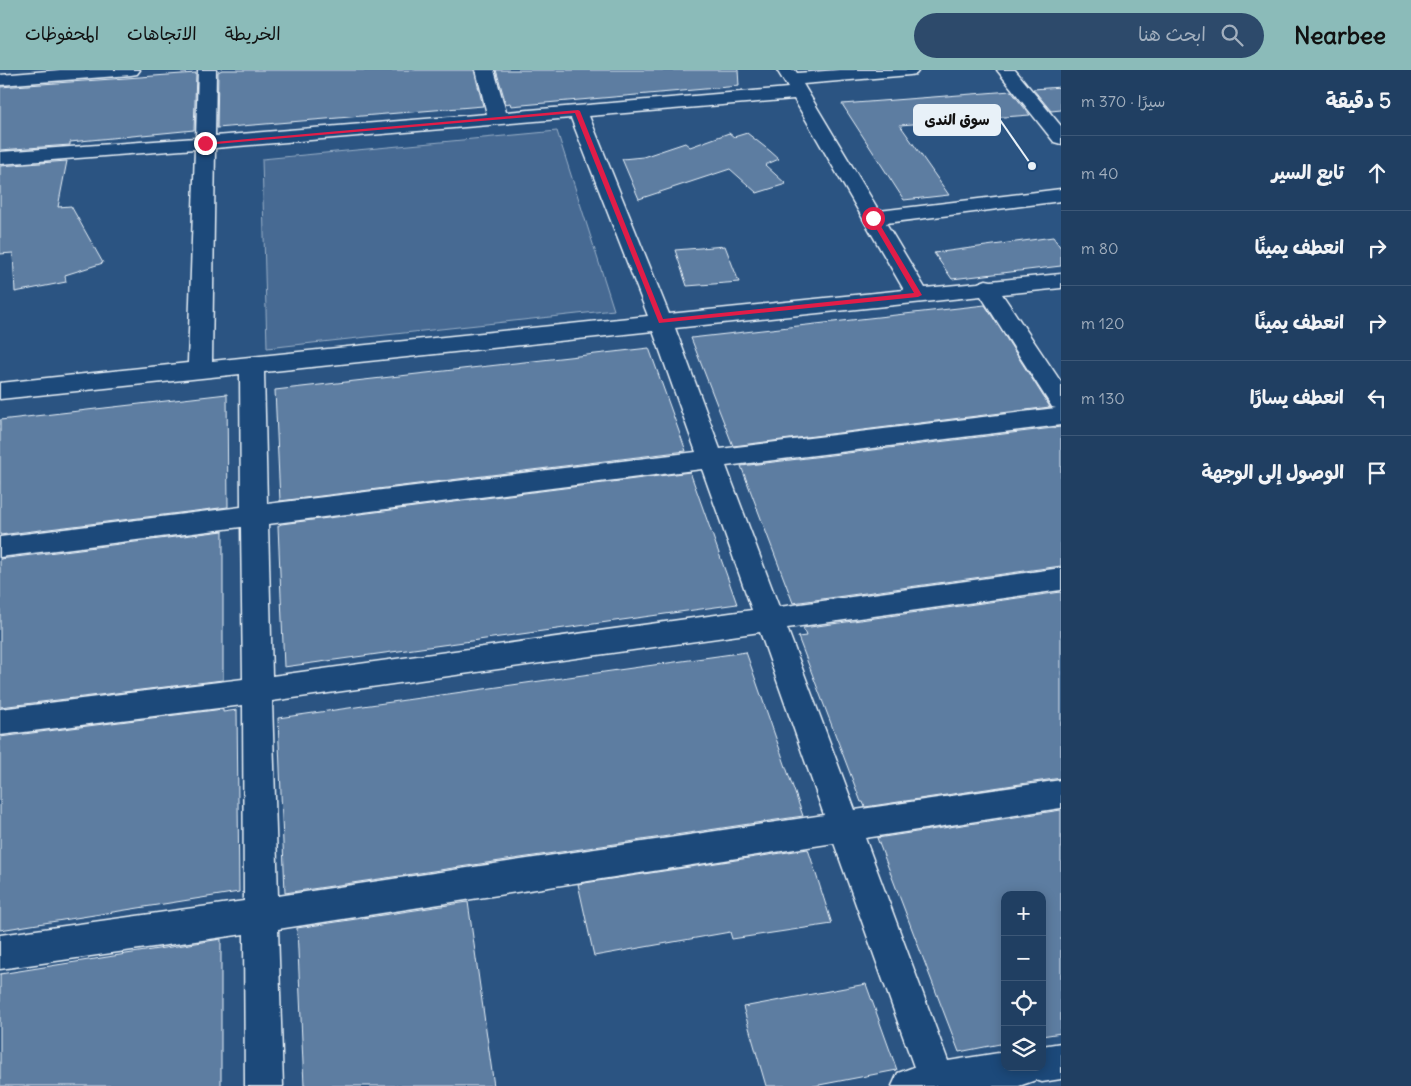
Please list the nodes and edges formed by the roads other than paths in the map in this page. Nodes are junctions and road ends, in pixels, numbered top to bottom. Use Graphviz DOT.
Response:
graph roads {
  1 [pos="131,70"];
  2 [pos="207,70"];
  3 [pos="485,70"];
  4 [pos="910,70"];
  5 [pos="1006,70"];
  6 [pos="0,80"];
  7 [pos="792,81"];
  8 [pos="578,111"];
  9 [pos="1061,112"];
  10 [pos="1041,114"];
  11 [pos="498,118"];
  12 [pos="1061,138"];
  13 [pos="205,143"];
  14 [pos="0,158"];
  15 [pos="1061,195"];
  16 [pos="873,218"];
  17 [pos="1061,280"];
  18 [pos="986,288"];
  19 [pos="918,295"];
  20 [pos="661,322"];
  21 [pos="252,365"];
  22 [pos="200,370"];
  23 [pos="0,391"];
  24 [pos="1061,401"];
  25 [pos="1061,416"];
  26 [pos="711,460"];
  27 [pos="255,517"];
  28 [pos="0,547"];
  29 [pos="1061,579"];
  30 [pos="769,621"];
  31 [pos="258,690"];
  32 [pos="0,722"];
  33 [pos="1061,794"];
  34 [pos="844,826"];
  35 [pos="261,915"];
  36 [pos="0,952"];
  37 [pos="1061,1061"];
  38 [pos="1046,1063"];
  39 [pos="1002,1071"];
  40 [pos="929,1085"];
  41 [pos="264,1086"];
  1 -- 6 [label="street"];
  2 -- 13 [label="street"];
  3 -- 11 [label="street"];
  4 -- 7 [label="street"];
  5 -- 10 [label="street"];
  7 -- 8 [label="street"];
  7 -- 16 [label="street"];
  8 -- 11 [label="street"];
  8 -- 20 [label="street"];
  9 -- 10 [label="street"];
  10 -- 12 [label="street"];
  11 -- 13 [label="street"];
  13 -- 14 [label="street"];
  13 -- 22 [label="street"];
  15 -- 16 [label="street"];
  16 -- 19 [label="street"];
  17 -- 18 [label="street"];
  18 -- 19 [label="street"];
  18 -- 24 [label="street"];
  19 -- 20 [label="street"];
  20 -- 21 [label="street"];
  20 -- 26 [label="street"];
  21 -- 22 [label="street"];
  21 -- 27 [label="street"];
  22 -- 23 [label="street"];
  25 -- 26 [label="street"];
  26 -- 27 [label="street"];
  26 -- 30 [label="street"];
  27 -- 28 [label="street"];
  27 -- 31 [label="street"];
  29 -- 30 [label="street"];
  30 -- 31 [label="street"];
  30 -- 34 [label="street"];
  31 -- 32 [label="street"];
  31 -- 35 [label="street"];
  33 -- 34 [label="street"];
  34 -- 35 [label="street"];
  34 -- 40 [label="street"];
  35 -- 36 [label="street"];
  35 -- 41 [label="street"];
  37 -- 38 [label="street"];
  39 -- 40 [label="street"];
}
